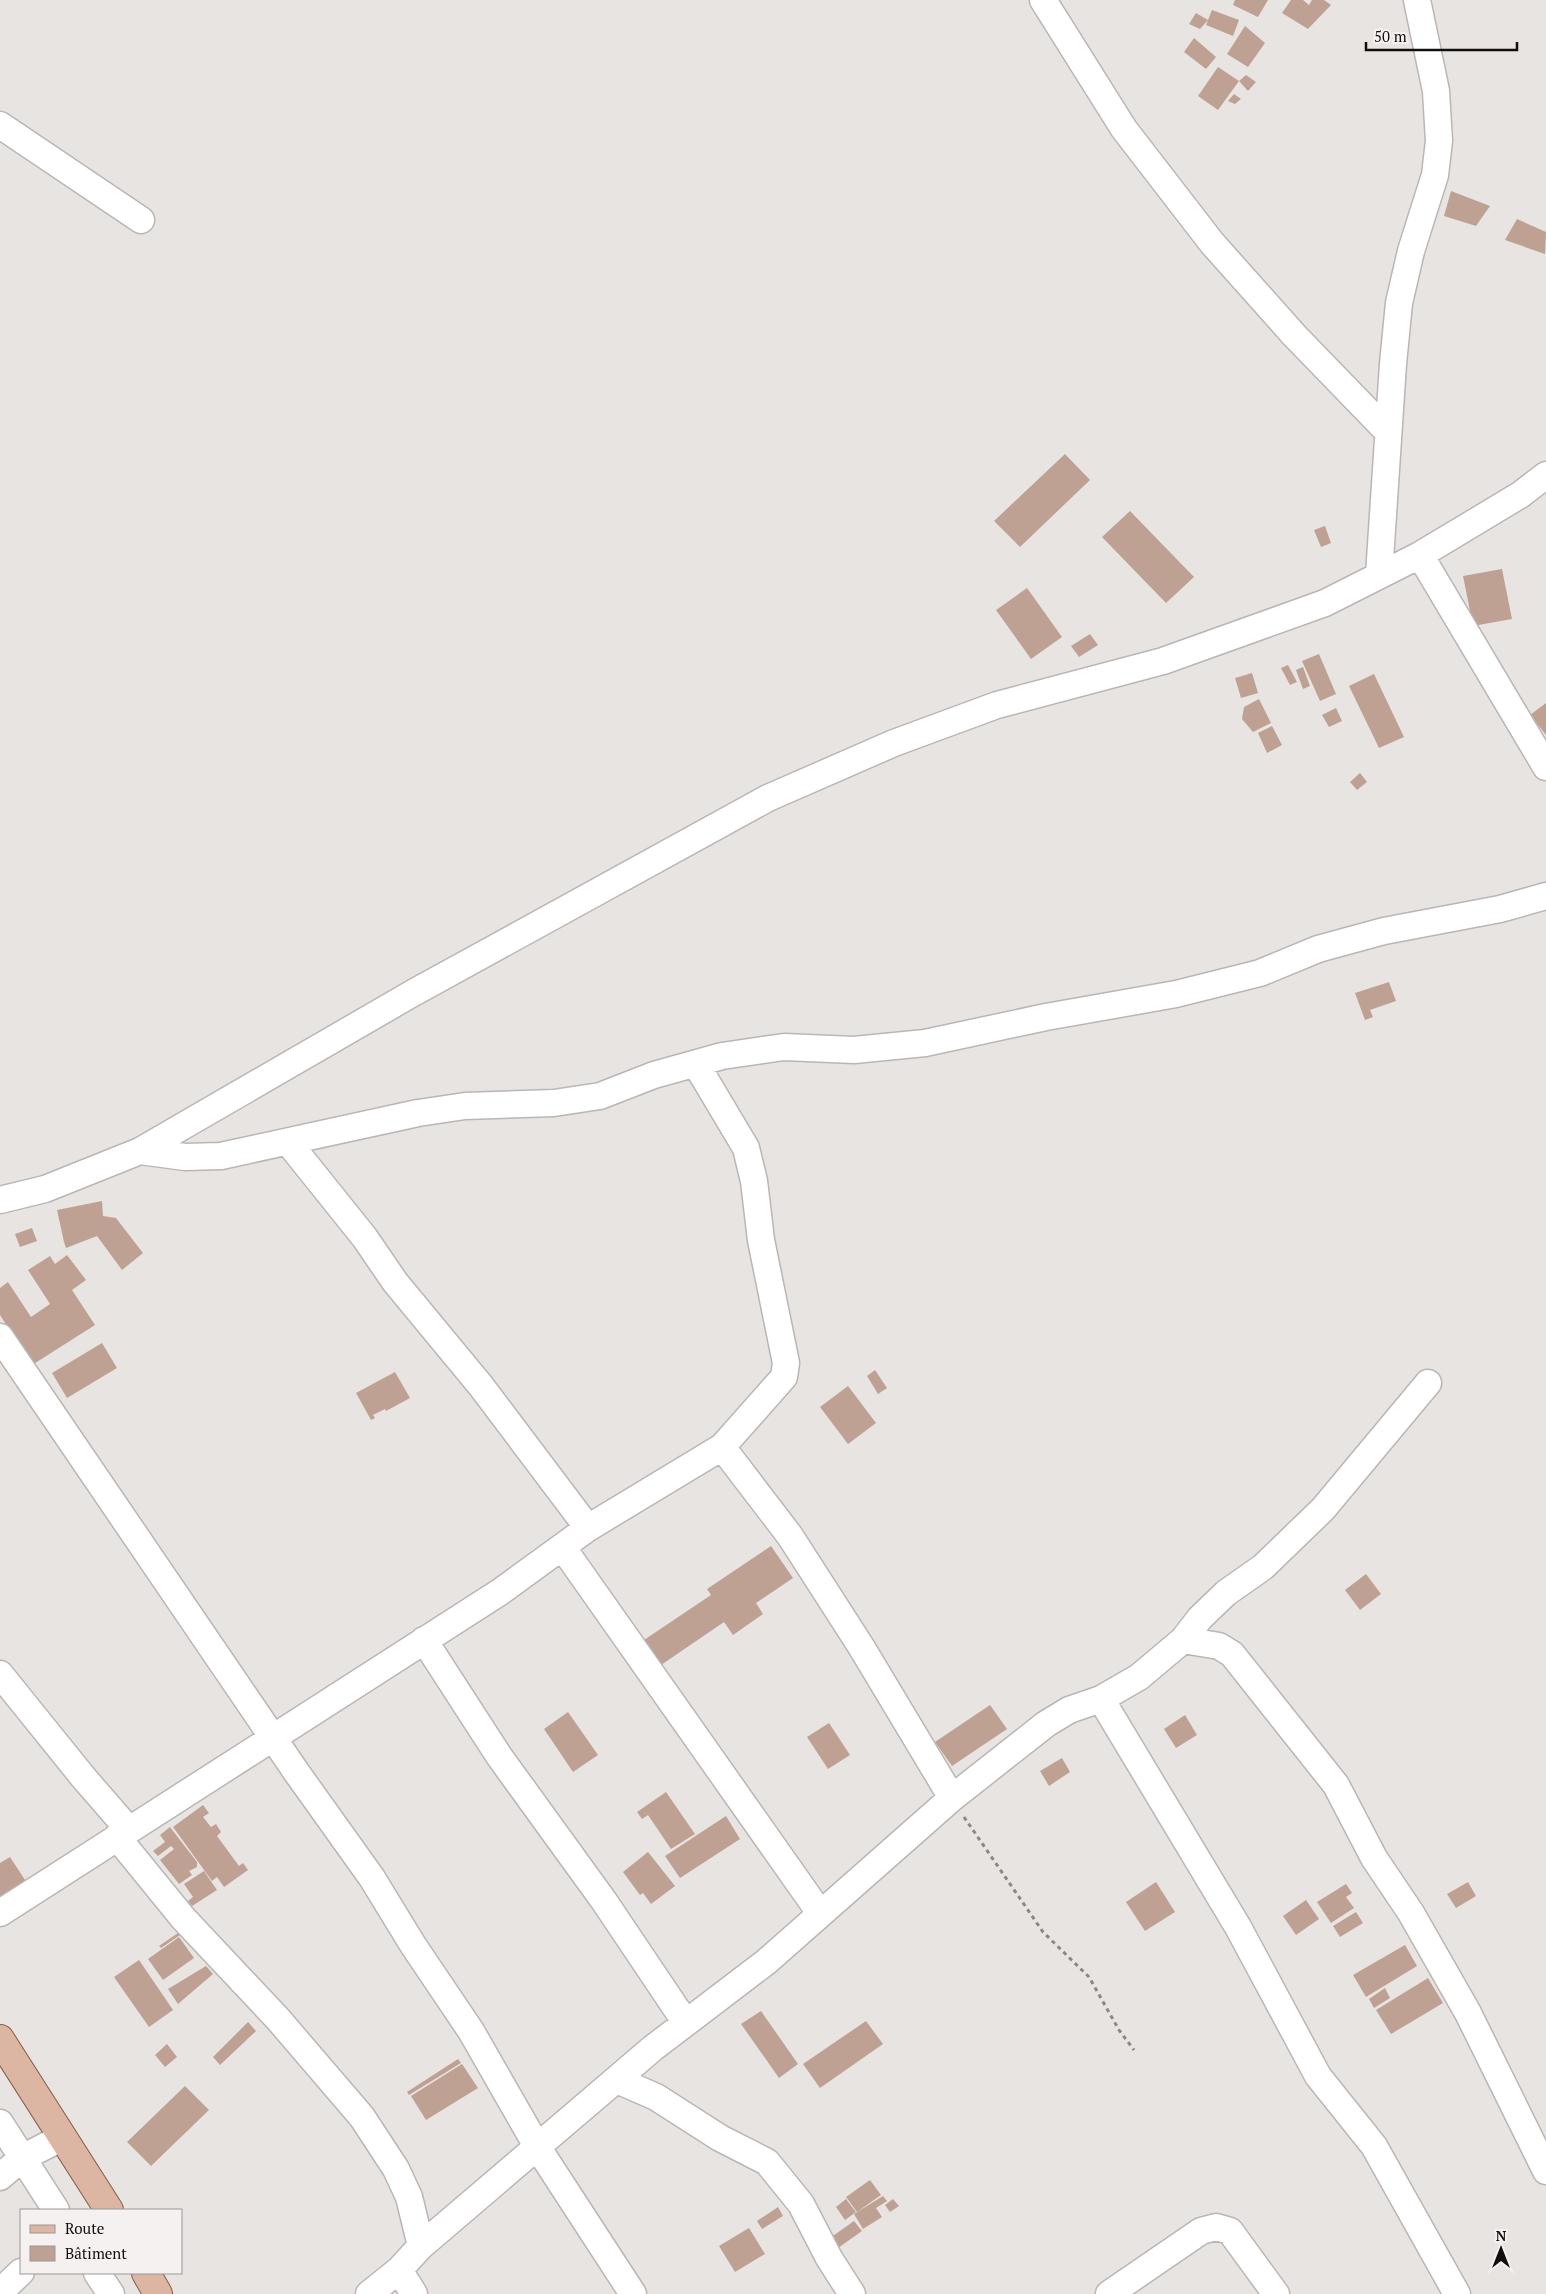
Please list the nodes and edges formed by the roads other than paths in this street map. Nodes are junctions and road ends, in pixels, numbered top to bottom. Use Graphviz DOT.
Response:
graph roads {
  1 [pos="1042,0"];
  2 [pos="1417,0"];
  3 [pos="0,125"];
  4 [pos="141,220"];
  5 [pos="1388,432"];
  6 [pos="1546,475"];
  7 [pos="1420,555"];
  8 [pos="1379,575"];
  9 [pos="1546,767"];
  10 [pos="1546,896"];
  11 [pos="696,1064"];
  12 [pos="288,1142"];
  13 [pos="140,1151"];
  14 [pos="0,1200"];
  15 [pos="0,1337"];
  16 [pos="1428,1383"];
  17 [pos="722,1447"];
  18 [pos="588,1528"];
  19 [pos="563,1548"];
  20 [pos="424,1640"];
  21 [pos="1183,1640"];
  22 [pos="0,1674"];
  23 [pos="1101,1699"];
  24 [pos="272,1736"];
  25 [pos="952,1798"];
  26 [pos="123,1834"];
  27 [pos="0,1913"];
  28 [pos="820,1913"];
  29 [pos="686,2023"];
  30 [pos="0,2039"];
  31 [pos="617,2080"];
  32 [pos="0,2123"];
  33 [pos="64,2137"];
  34 [pos="538,2148"];
  35 [pos="22,2158"];
  36 [pos="1546,2171"];
  37 [pos="0,2177"];
  38 [pos="55,2209"];
  39 [pos="108,2209"];
  40 [pos="421,2246"];
  41 [pos="399,2270"];
  42 [pos="20,2273"];
  43 [pos="98,2274"];
  44 [pos="147,2274"];
  45 [pos="0,2292"];
  46 [pos="110,2294"];
  47 [pos="158,2294"];
  48 [pos="369,2294"];
  49 [pos="414,2294"];
  50 [pos="633,2294"];
  51 [pos="852,2294"];
  52 [pos="1109,2294"];
  53 [pos="1276,2294"];
  54 [pos="1457,2294"];
  1 -- 5 [label="street"];
  2 -- 5 [label="street"];
  3 -- 4 [label="street"];
  5 -- 8 [label="street"];
  6 -- 7 [label="street"];
  7 -- 8 [label="street"];
  7 -- 9 [label="street"];
  8 -- 13 [label="street"];
  10 -- 11 [label="street"];
  11 -- 12 [label="street"];
  11 -- 17 [label="street"];
  12 -- 13 [label="street"];
  12 -- 18 [label="street"];
  13 -- 14 [label="street"];
  15 -- 24 [label="street"];
  16 -- 21 [label="street"];
  17 -- 18 [label="street"];
  17 -- 25 [label="street"];
  18 -- 19 [label="street"];
  19 -- 20 [label="street"];
  19 -- 28 [label="street"];
  20 -- 24 [label="street"];
  20 -- 29 [label="street"];
  21 -- 23 [label="street"];
  21 -- 36 [label="street"];
  22 -- 26 [label="street"];
  23 -- 25 [label="street"];
  23 -- 54 [label="street"];
  24 -- 26 [label="street"];
  24 -- 34 [label="street"];
  25 -- 28 [label="street"];
  26 -- 27 [label="street"];
  26 -- 40 [label="street"];
  28 -- 29 [label="street"];
  29 -- 31 [label="street"];
  30 -- 33 [label="main road"];
  31 -- 34 [label="street"];
  31 -- 51 [label="street"];
  32 -- 35 [label="street"];
  33 -- 35 [label="street"];
  33 -- 39 [label="main road"];
  34 -- 40 [label="street"];
  34 -- 50 [label="street"];
  35 -- 37 [label="street"];
  35 -- 38 [label="street"];
  40 -- 41 [label="street"];
  41 -- 48 [label="street"];
  41 -- 49 [label="street"];
  42 -- 45 [label="street"];
  43 -- 46 [label="street"];
  44 -- 47 [label="main road"];
  52 -- 53 [label="street"];
}
